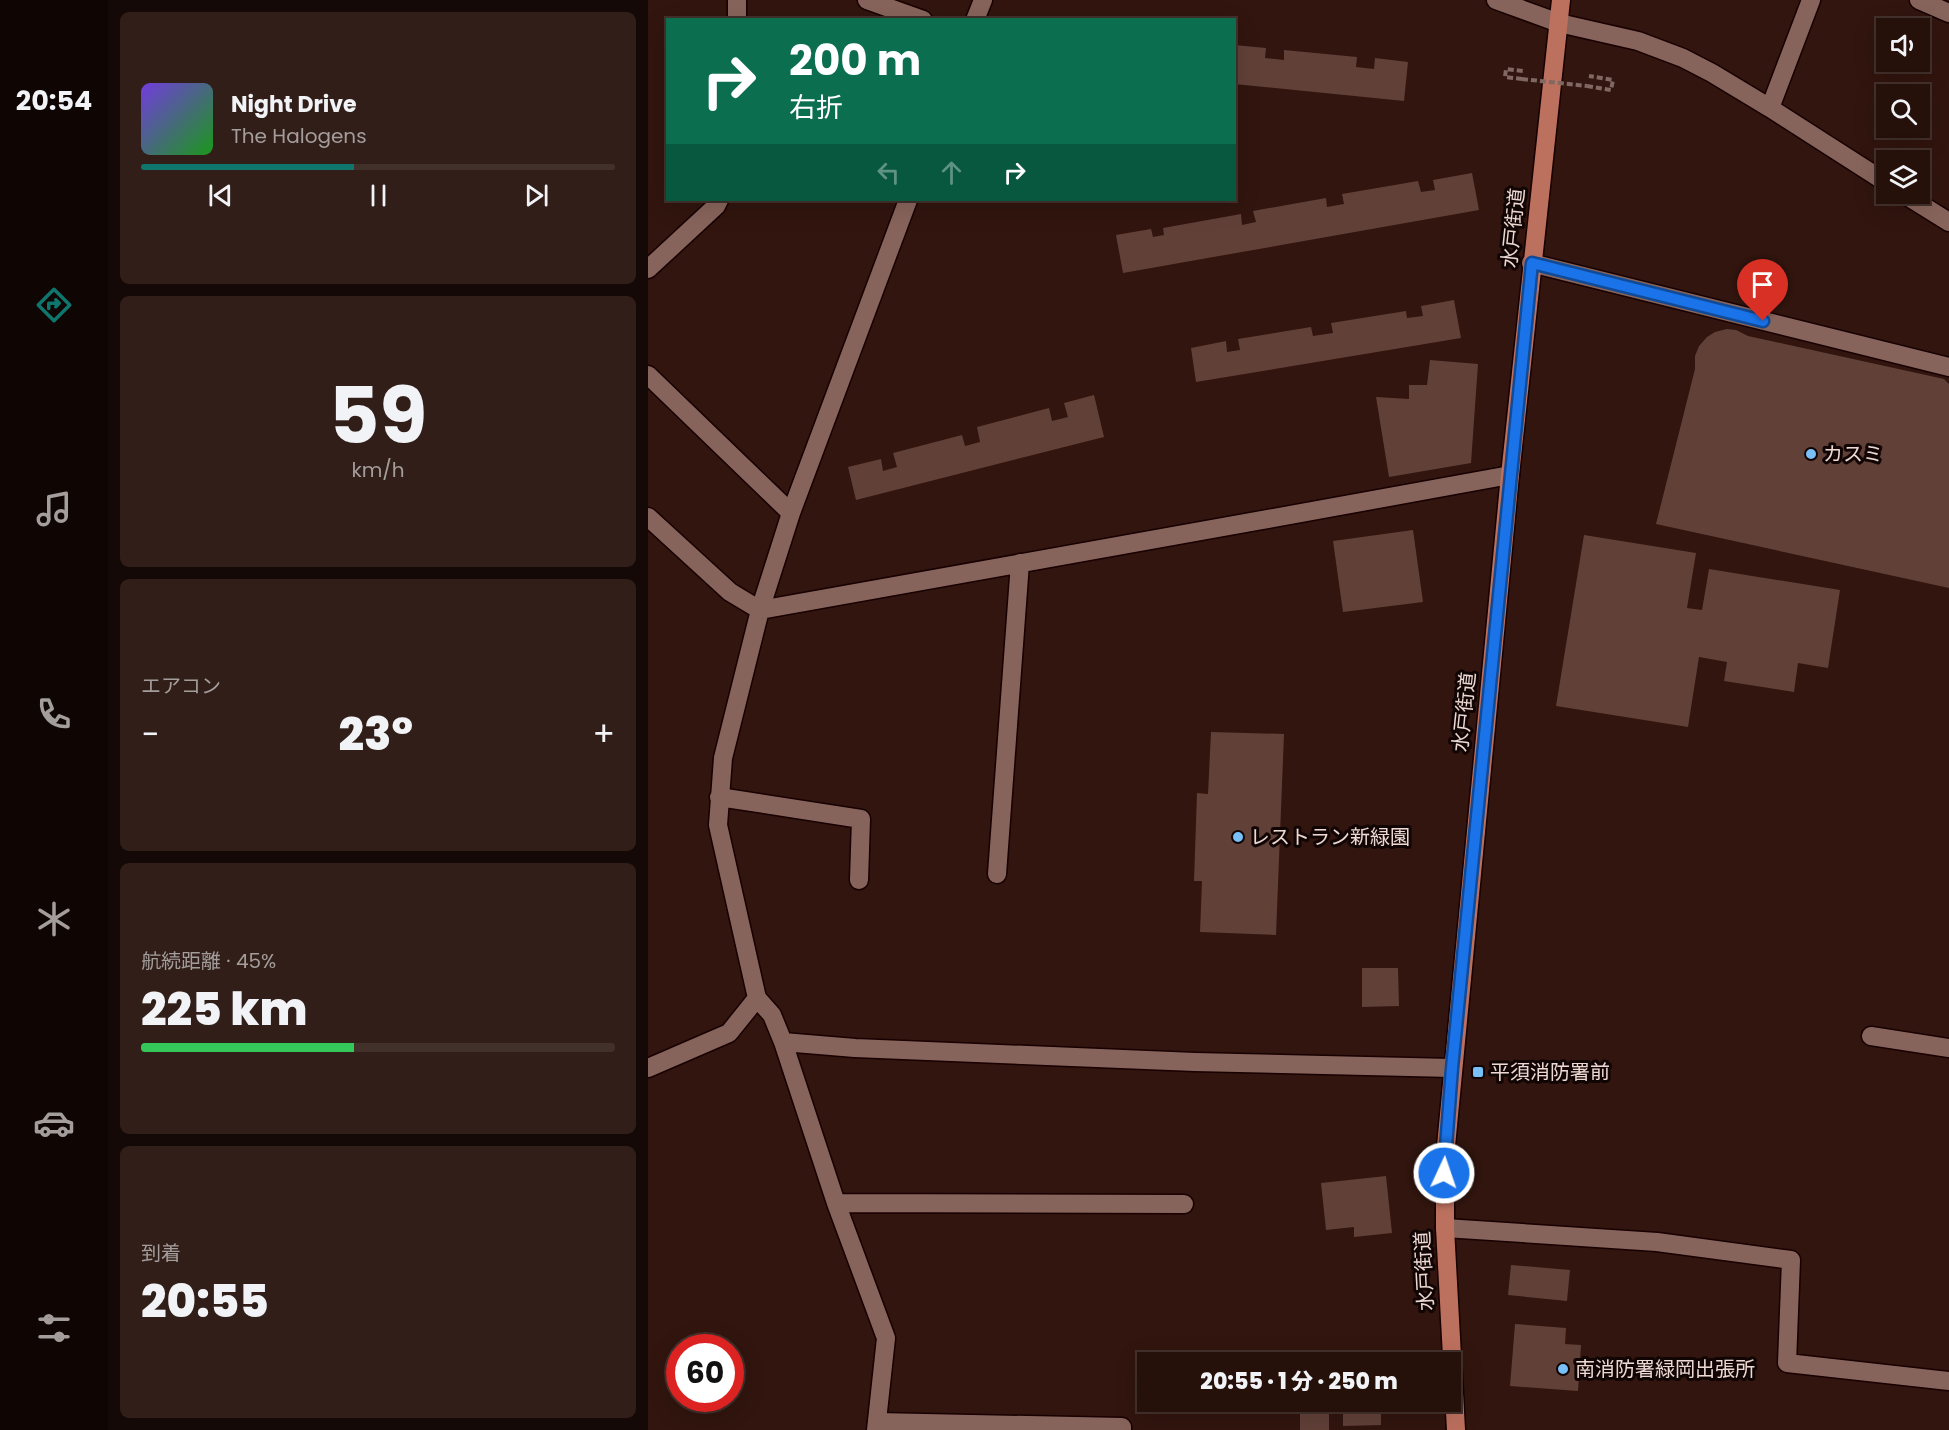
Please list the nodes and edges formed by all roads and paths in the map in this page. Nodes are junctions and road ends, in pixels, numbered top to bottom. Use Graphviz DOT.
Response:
graph roads {
  1 [pos="737,0"];
  2 [pos="867,0"];
  3 [pos="983,0"];
  4 [pos="1496,0"];
  5 [pos="1561,0"];
  6 [pos="1811,0"];
  7 [pos="1919,0"];
  8 [pos="1949,13"];
  9 [pos="737,18"];
  10 [pos="917,18"];
  11 [pos="976,18"];
  12 [pos="1559,24"];
  13 [pos="1523,71"];
  14 [pos="1589,76"];
  15 [pos="1770,108"];
  16 [pos="1876,176"];
  17 [pos="718,201"];
  18 [pos="908,201"];
  19 [pos="1920,204"];
  20 [pos="1949,222"];
  21 [pos="1532,263"];
  22 [pos="648,268"];
  23 [pos="1949,367"];
  24 [pos="648,375"];
  25 [pos="1510,475"];
  26 [pos="791,513"];
  27 [pos="648,517"];
  28 [pos="1020,563"];
  29 [pos="760,610"];
  30 [pos="719,797"];
  31 [pos="997,874"];
  32 [pos="858,880"];
  33 [pos="757,998"];
  34 [pos="1871,1036"];
  35 [pos="783,1042"];
  36 [pos="1949,1048"];
  37 [pos="648,1068"];
  38 [pos="1452,1068"];
  39 [pos="836,1203"];
  40 [pos="1184,1203"];
  41 [pos="1444,1228"];
  42 [pos="1949,1381"];
  43 [pos="876,1426"];
  44 [pos="1122,1430"];
  45 [pos="1456,1430"];
  1 -- 9 [label="street"];
  2 -- 10 [label="street"];
  3 -- 11 [label="street"];
  4 -- 12 [label="street"];
  5 -- 12 [label="main road, 水戸街道"];
  6 -- 15 [label="street"];
  7 -- 8 [label="street"];
  12 -- 15 [label="street"];
  12 -- 21 [label="main road, 水戸街道"];
  13 -- 14 [label="path, bridge"];
  15 -- 16 [label="street"];
  17 -- 22 [label="street"];
  18 -- 26 [label="street"];
  19 -- 20 [label="street"];
  21 -- 23 [label="street"];
  21 -- 25 [label="main road, 水戸街道"];
  24 -- 26 [label="street"];
  25 -- 28 [label="street"];
  25 -- 38 [label="main road, 水戸街道"];
  26 -- 29 [label="street"];
  27 -- 29 [label="street"];
  28 -- 29 [label="street"];
  28 -- 31 [label="street"];
  29 -- 30 [label="street"];
  30 -- 32 [label="street"];
  30 -- 33 [label="street"];
  33 -- 35 [label="street"];
  33 -- 37 [label="street"];
  34 -- 36 [label="street"];
  35 -- 38 [label="street"];
  35 -- 39 [label="street"];
  38 -- 41 [label="main road, 水戸街道"];
  39 -- 40 [label="street"];
  39 -- 43 [label="street"];
  41 -- 42 [label="street"];
  41 -- 45 [label="main road, 水戸街道"];
  43 -- 44 [label="street"];
}
